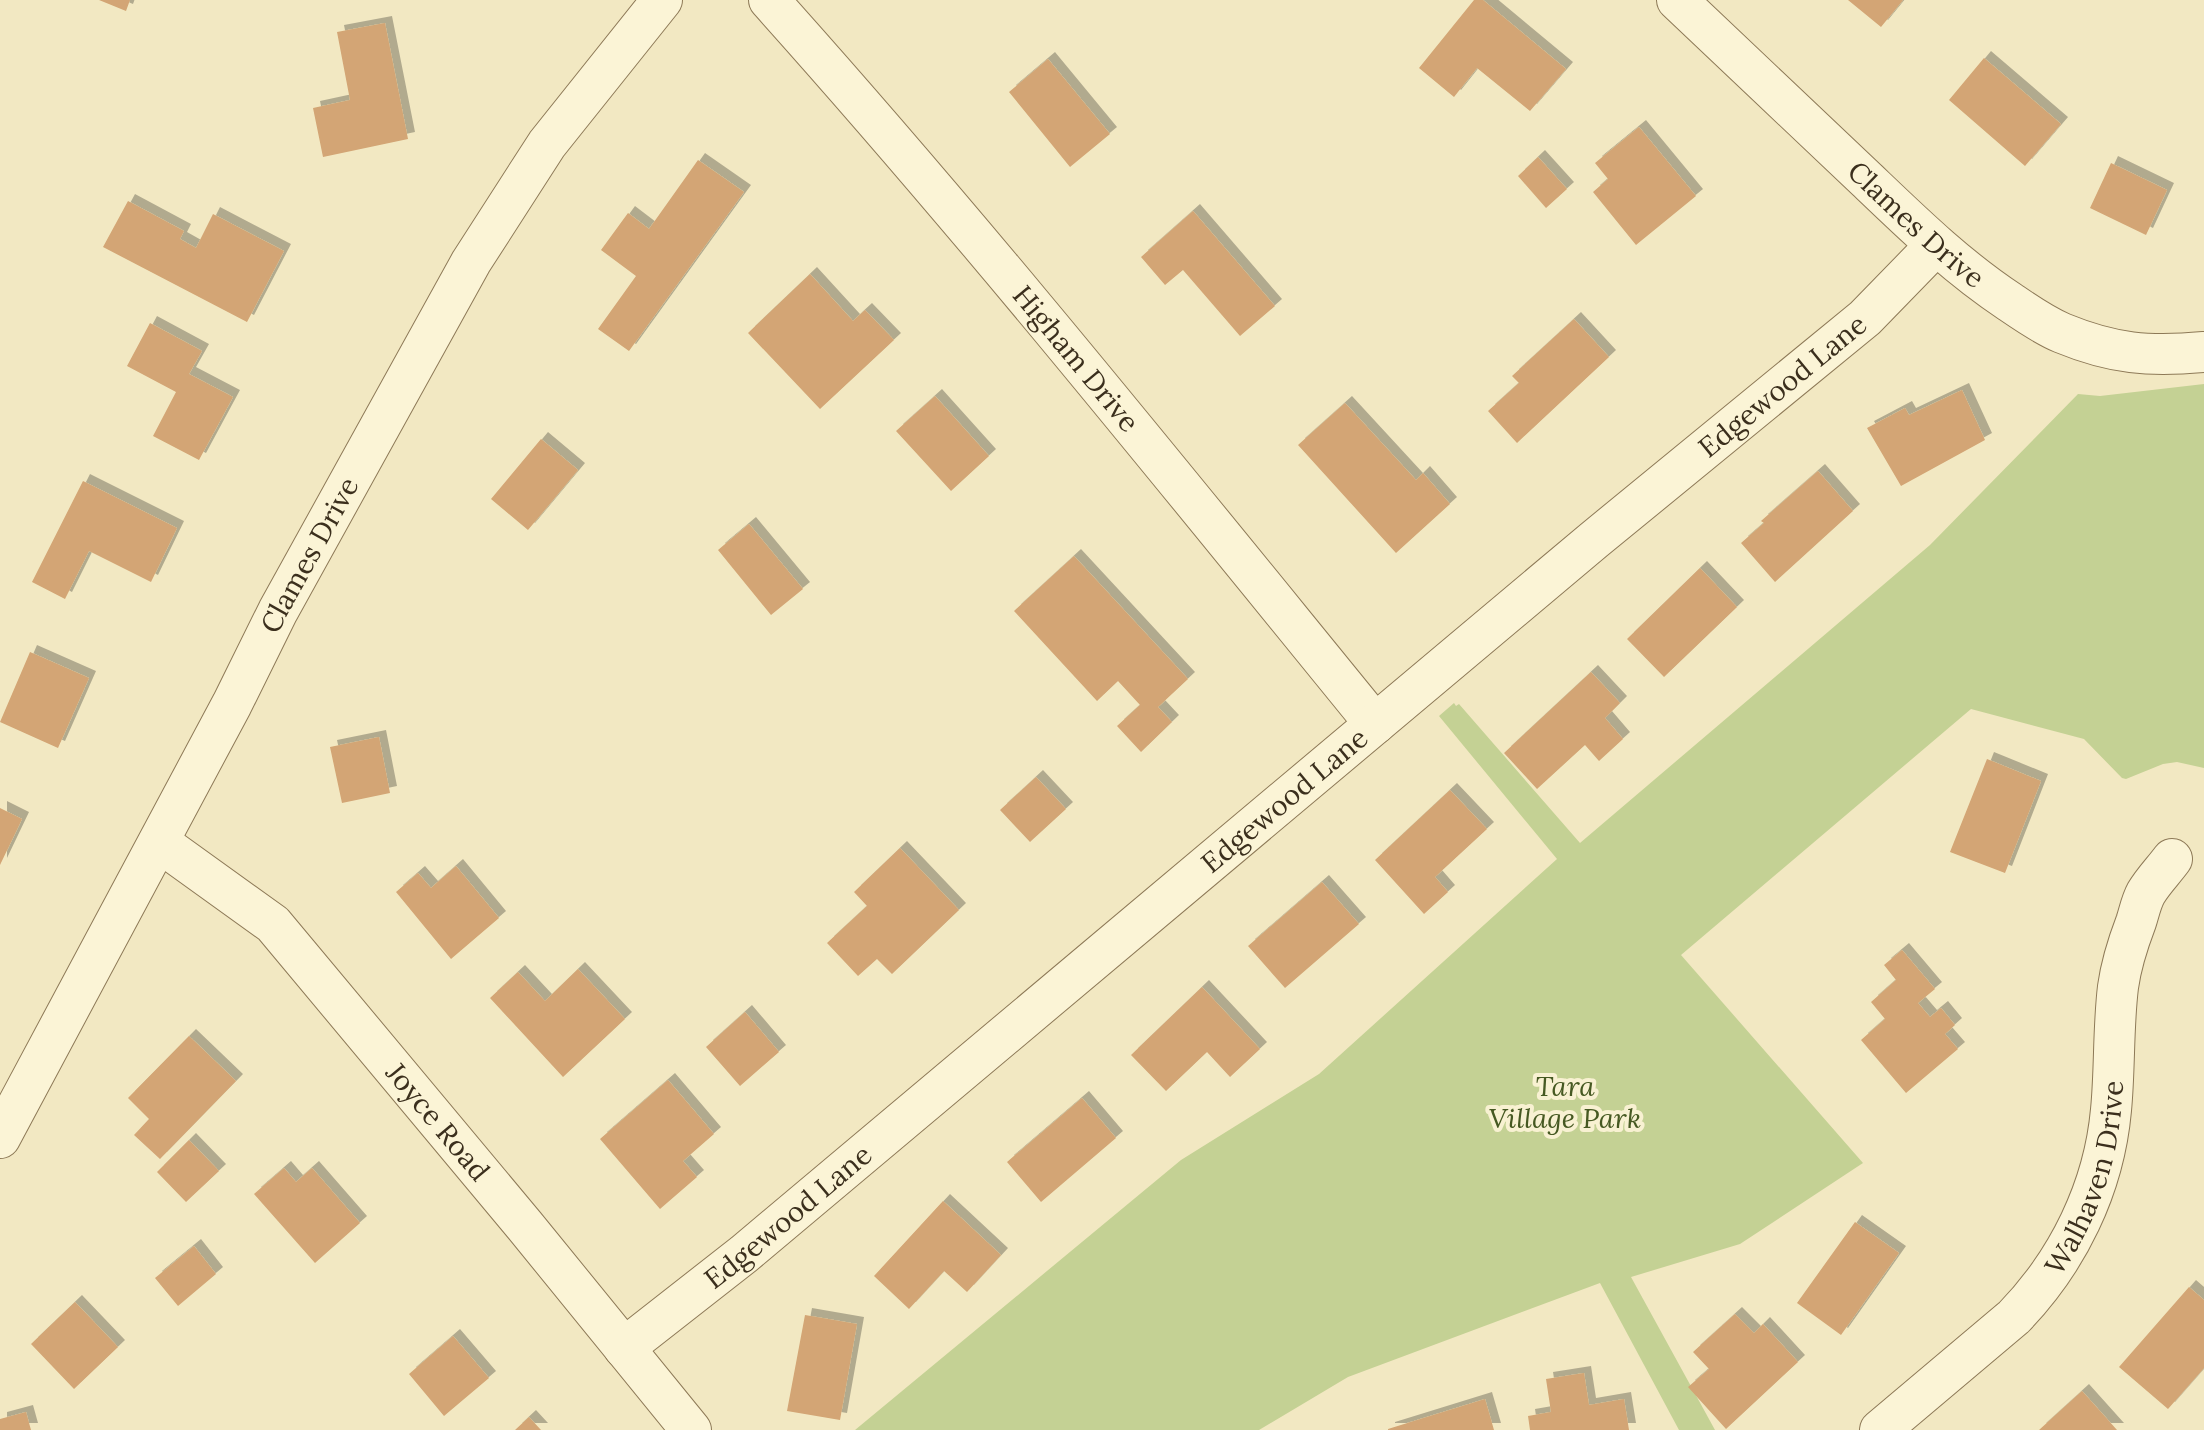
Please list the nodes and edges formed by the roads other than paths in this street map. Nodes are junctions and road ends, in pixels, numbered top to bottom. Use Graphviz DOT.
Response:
graph roads {
  1 [pos="662,0"];
  2 [pos="769,0"];
  3 [pos="1677,0"];
  4 [pos="1936,245"];
  5 [pos="2204,352"];
  6 [pos="1375,724"];
  7 [pos="159,842"];
  8 [pos="2172,859"];
  9 [pos="0,1138"];
  10 [pos="624,1348"];
  11 [pos="691,1430"];
  12 [pos="1880,1430"];
  1 -- 7 [label="street, Clames Drive"];
  2 -- 6 [label="street, Higham Drive"];
  3 -- 4 [label="street, Clames Drive"];
  4 -- 5 [label="street, Clames Drive"];
  4 -- 6 [label="street, Edgewood Lane"];
  6 -- 10 [label="street, Edgewood Lane"];
  7 -- 9 [label="street, Clames Drive"];
  7 -- 10 [label="street, Joyce Road"];
  8 -- 12 [label="street, Walhaven Drive"];
  10 -- 11 [label="street, Joyce Road"];
}
